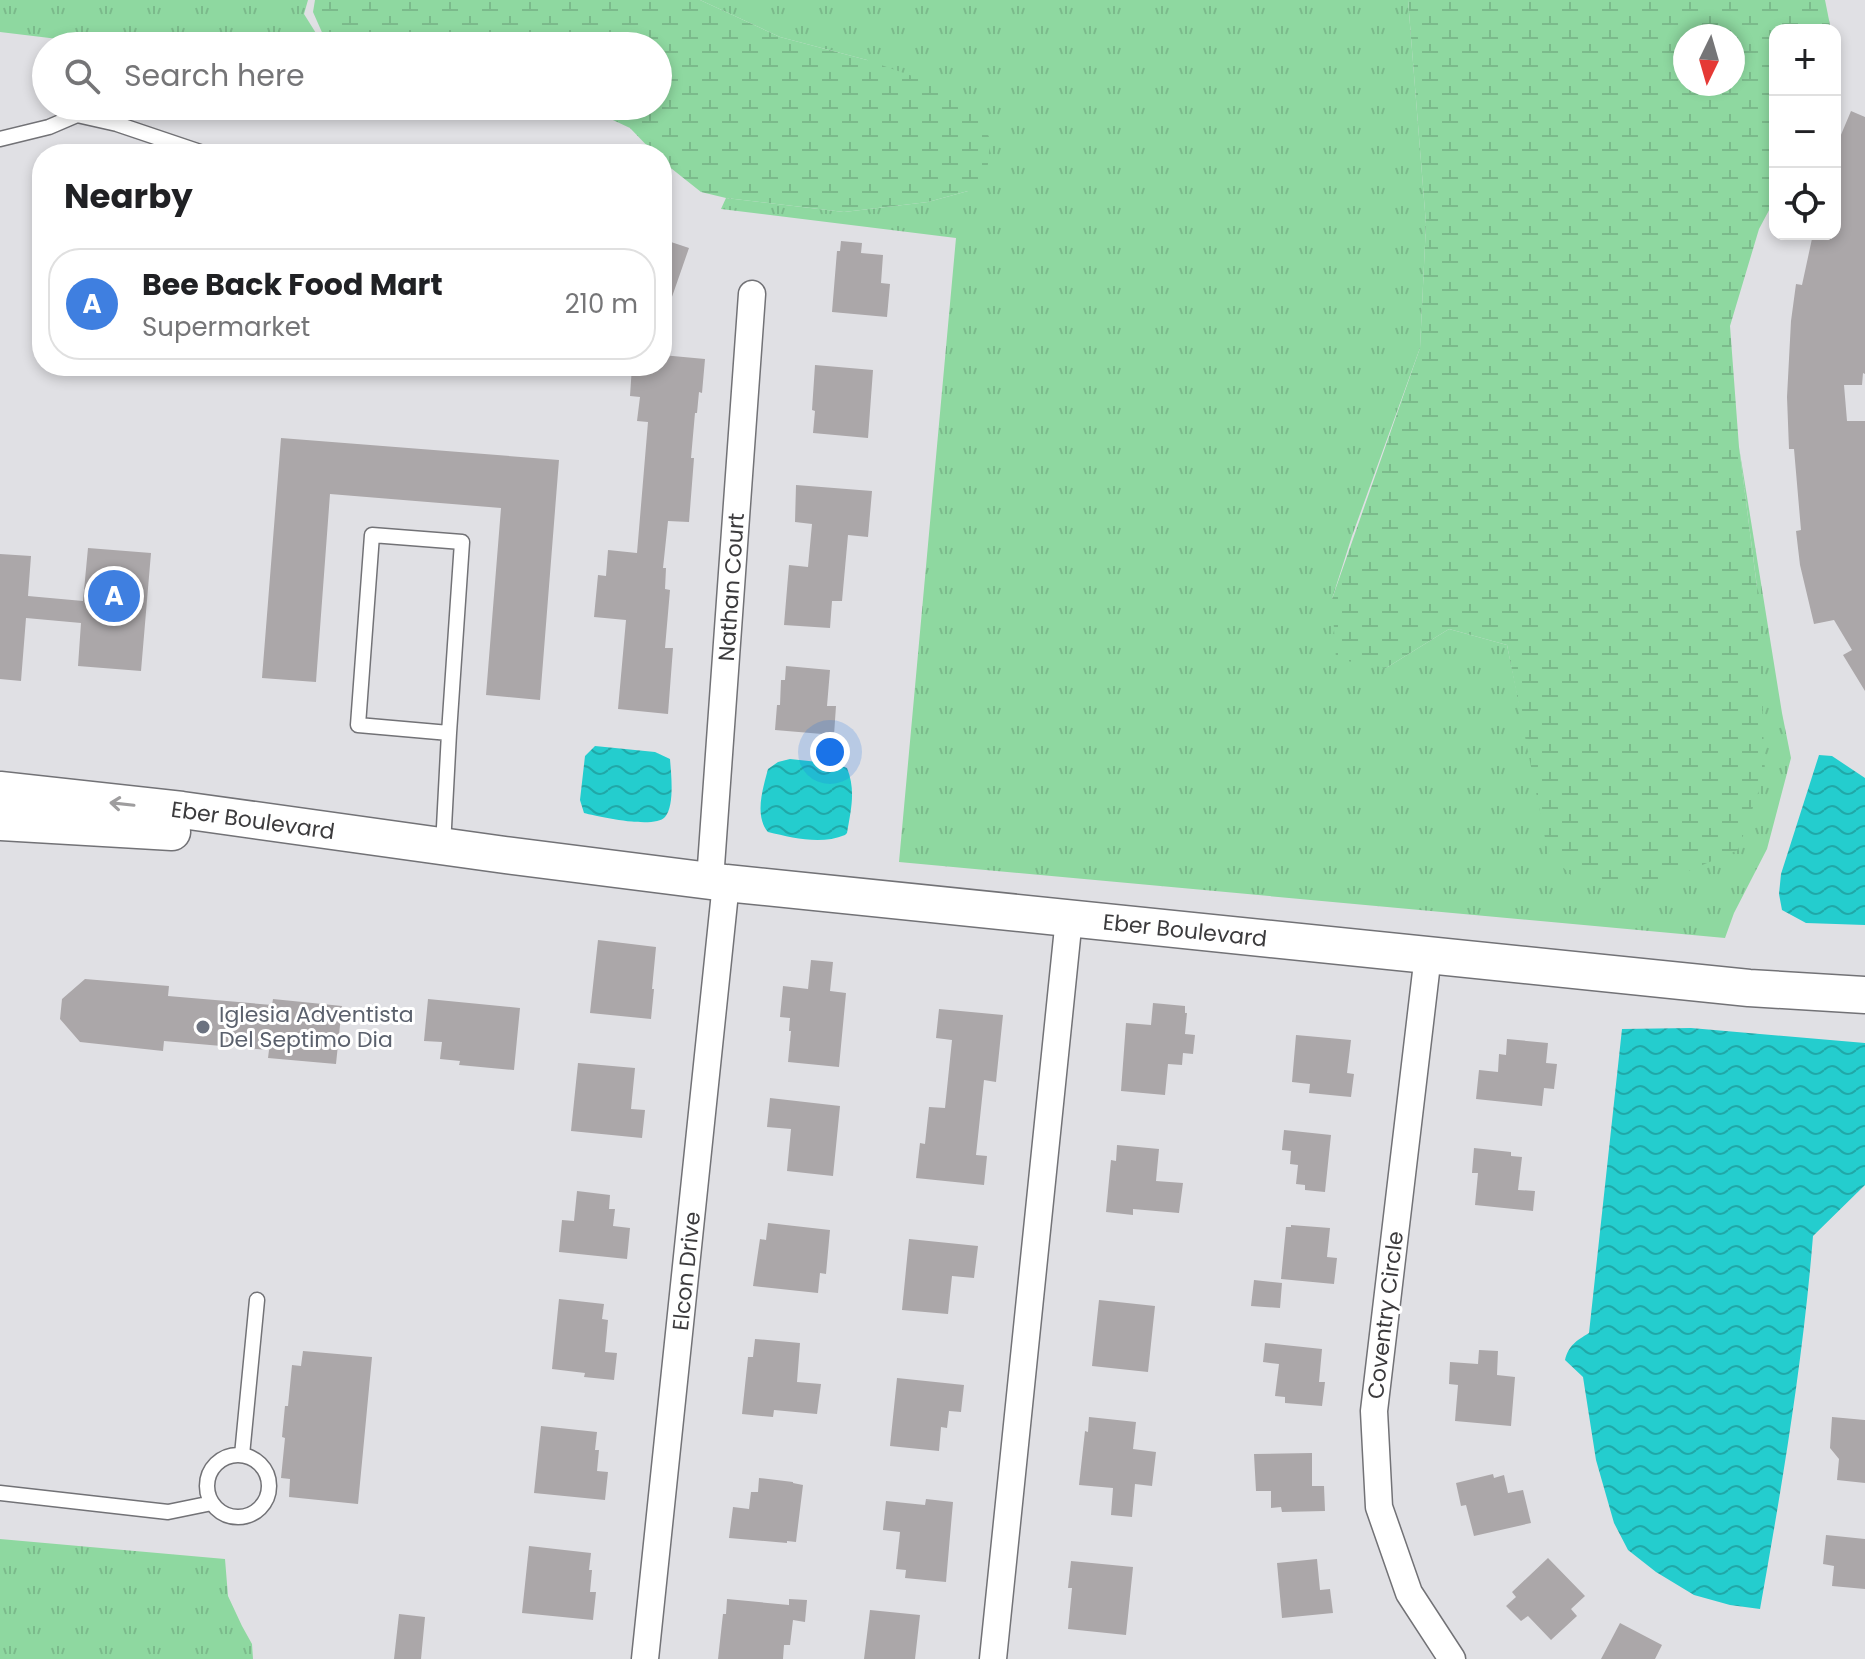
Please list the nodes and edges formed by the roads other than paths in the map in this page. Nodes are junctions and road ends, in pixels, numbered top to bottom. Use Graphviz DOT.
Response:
graph roads {
  1 [pos="65,120"];
  2 [pos="99,120"];
  3 [pos="0,139"];
  4 [pos="176,144"];
  5 [pos="752,294"];
  6 [pos="449,733"];
  7 [pos="0,790"];
  8 [pos="0,822"];
  9 [pos="443,846"];
  10 [pos="505,855"];
  11 [pos="718,882"];
  12 [pos="1069,918"];
  13 [pos="1428,955"];
  14 [pos="1865,995"];
  15 [pos="257,1300"];
  16 [pos="242,1455"];
  17 [pos="0,1493"];
  18 [pos="212,1503"];
  19 [pos="645,1659"];
  20 [pos="993,1659"];
  21 [pos="1452,1659"];
  1 -- 3 [label="lane"];
  2 -- 4 [label="lane"];
  5 -- 11 [label="street, Nathan Court"];
  6 -- 6 [label="lane"];
  6 -- 9 [label="lane"];
  9 -- 7 [label="street, Eber Boulevard, one-way"];
  8 -- 10 [label="street, Eber Boulevard"];
  9 -- 10 [label="street, Eber Boulevard"];
  10 -- 11 [label="street, Eber Boulevard"];
  11 -- 12 [label="street, Eber Boulevard"];
  11 -- 19 [label="street, Elcon Drive"];
  12 -- 13 [label="street, Eber Boulevard"];
  12 -- 20 [label="street"];
  13 -- 14 [label="street, Eber Boulevard"];
  13 -- 21 [label="street, Coventry Circle"];
  15 -- 16 [label="lane"];
  16 -- 18 [label="lane"];
  16 -- 18 [label="lane"];
  17 -- 18 [label="lane"];
}
